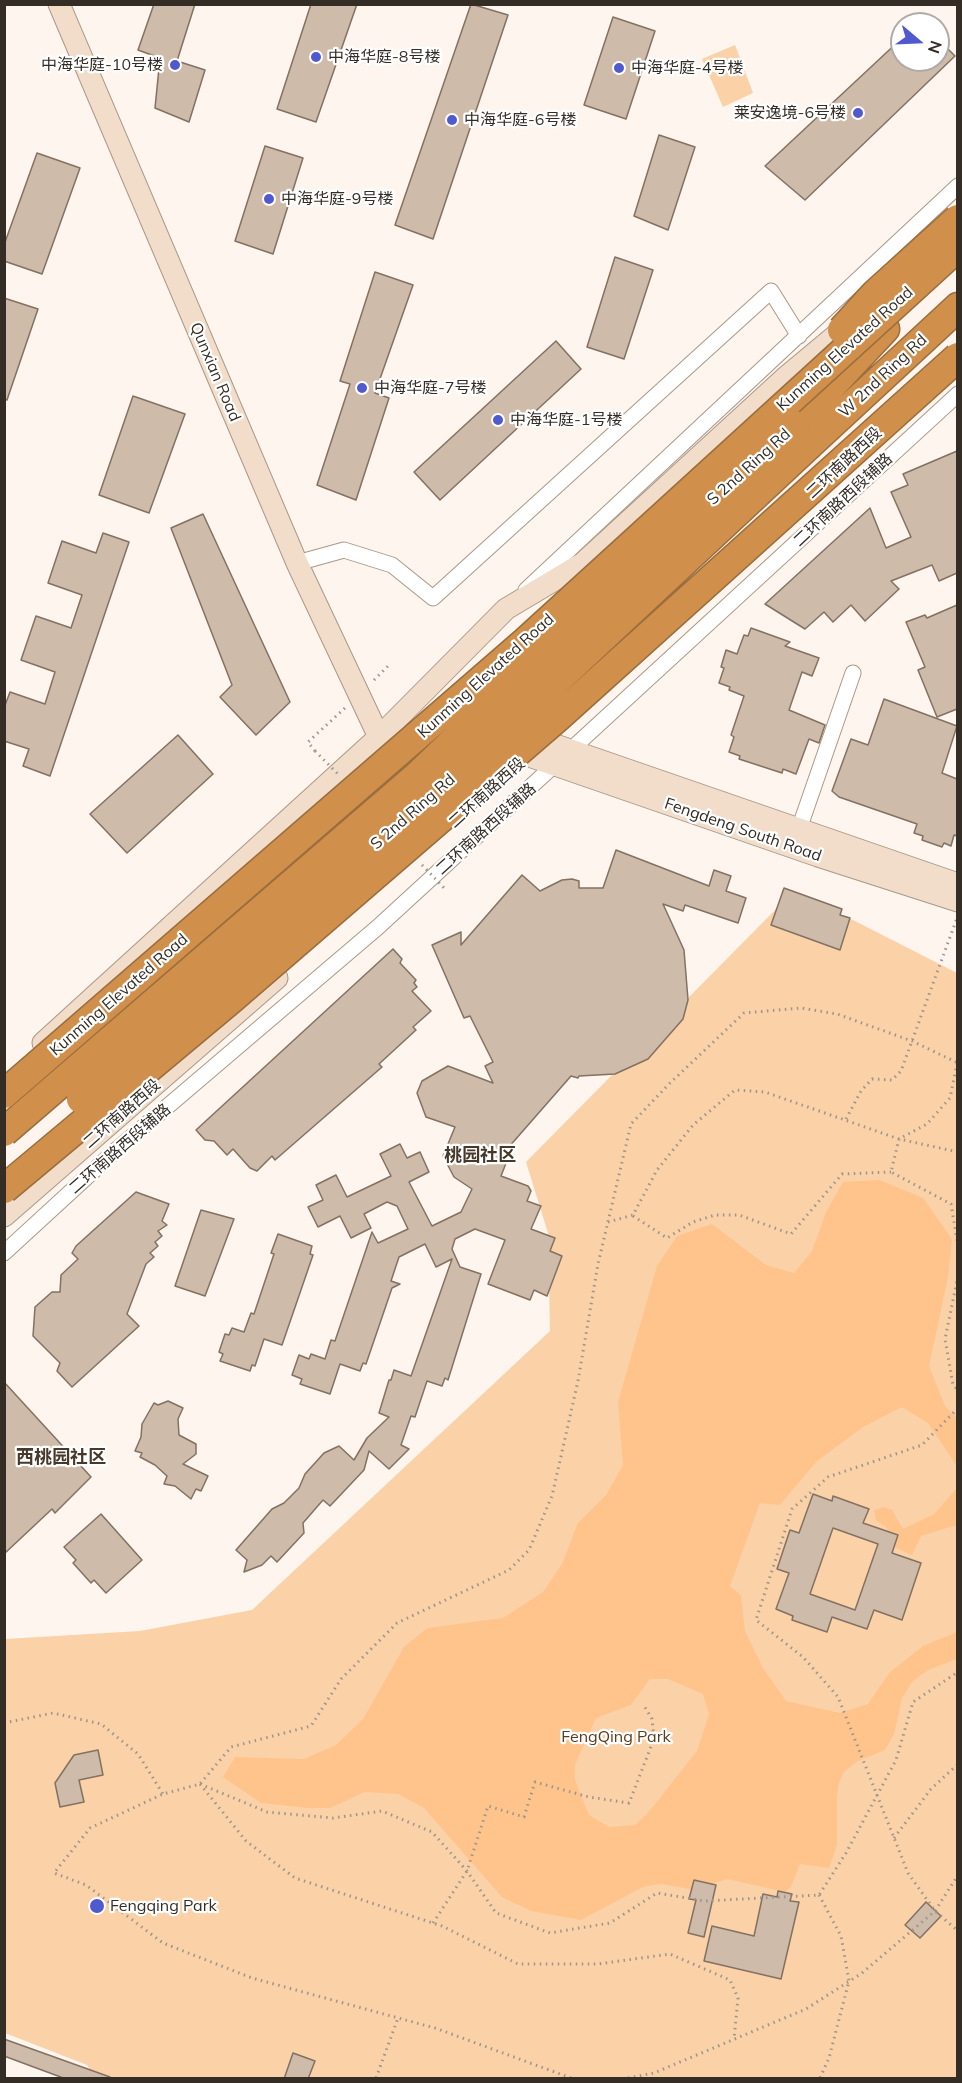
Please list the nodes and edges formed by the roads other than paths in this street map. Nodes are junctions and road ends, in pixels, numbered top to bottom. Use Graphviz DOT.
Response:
graph roads {
  1 [pos="59,4"];
  2 [pos="957,186"];
  3 [pos="957,219"];
  4 [pos="957,225"];
  5 [pos="957,247"];
  6 [pos="957,263"];
  7 [pos="957,307"];
  8 [pos="799,336"];
  9 [pos="957,357"];
  10 [pos="957,394"];
  11 [pos="802,435"];
  12 [pos="745,440"];
  13 [pos="297,563"];
  14 [pos="506,609"];
  15 [pos="853,673"];
  16 [pos="379,737"];
  17 [pos="537,748"];
  18 [pos="563,758"];
  19 [pos="799,829"];
  20 [pos="957,884"];
  21 [pos="957,901"];
  22 [pos="4,1078"];
  23 [pos="4,1094"];
  24 [pos="4,1132"];
  25 [pos="4,1165"];
  26 [pos="4,1189"];
  27 [pos="4,1216"];
  28 [pos="4,1253"];
  1 -- 13 [label="main road, Qunxian Road"];
  2 -- 8 [label="street"];
  3 -- 12 [label="highway, bridge"];
  4 -- 14 [label="main road"];
  5 -- 12 [label="highway, Kunming Elevated Road, bridge"];
  6 -- 11 [label="highway, W 2nd Ring Rd"];
  7 -- 11 [label="highway, W 2nd Ring Rd"];
  8 -- 13 [label="street"];
  8 -- 14 [label="street"];
  9 -- 17 [label="main road, 二环南路西段"];
  9 -- 26 [label="highway, bridge"];
  10 -- 18 [label="street, 二环南路西段辅路"];
  11 -- 24 [label="highway, S 2nd Ring Rd, bridge"];
  11 -- 25 [label="highway, S 2nd Ring Rd, bridge"];
  12 -- 23 [label="highway, Kunming Elevated Road, bridge"];
  13 -- 16 [label="main road, Qunxian Road"];
  14 -- 16 [label="main road"];
  15 -- 19 [label="street"];
  16 -- 22 [label="main road"];
  17 -- 18 [label="main road, Fengdeng South Road"];
  17 -- 27 [label="main road, 二环南路西段"];
  18 -- 19 [label="main road, Fengdeng South Road"];
  18 -- 21 [label="main road, Fengdeng South Road"];
  18 -- 28 [label="street, 二环南路西段辅路"];
  19 -- 20 [label="main road, Fengdeng South Road"];
}
